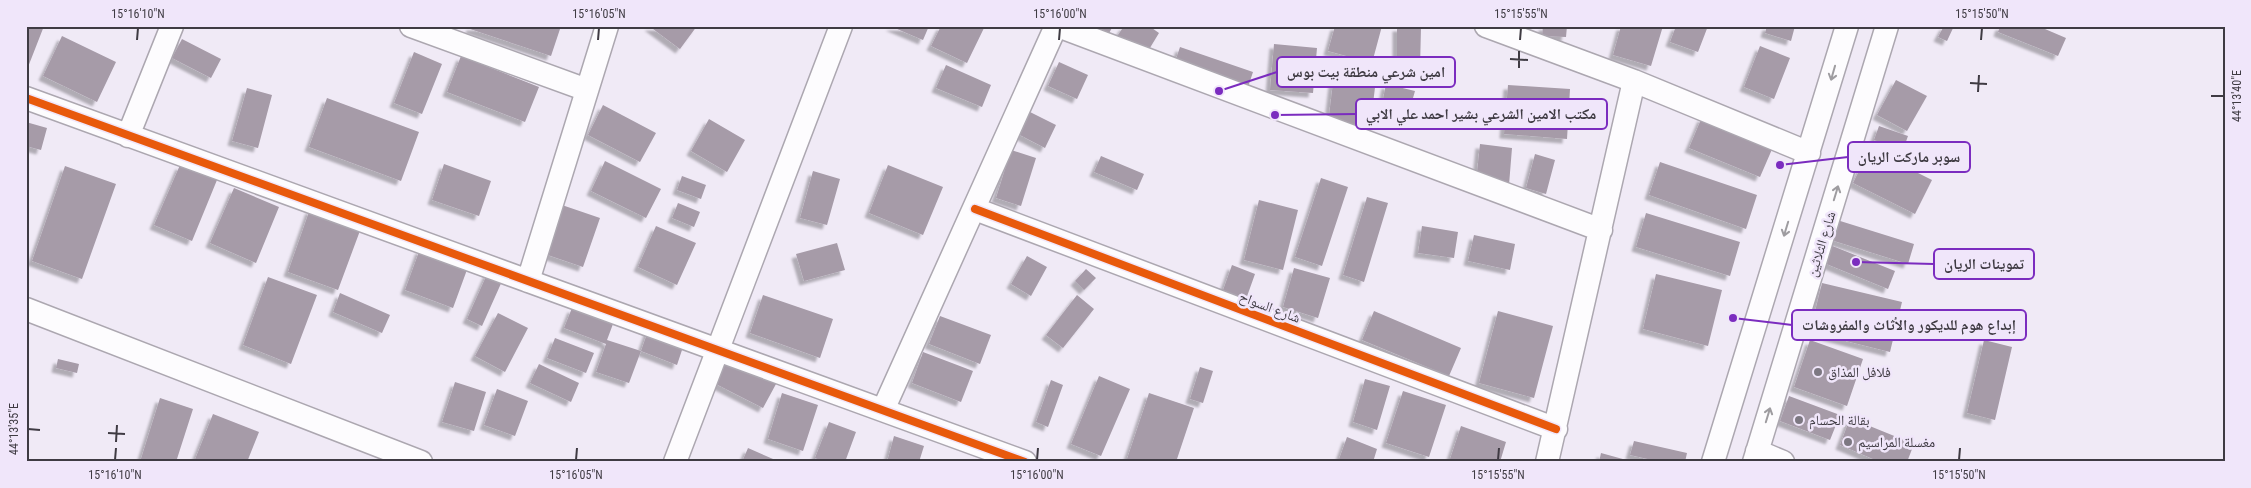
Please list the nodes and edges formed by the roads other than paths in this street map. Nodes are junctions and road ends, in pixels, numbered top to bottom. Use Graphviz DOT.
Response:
graph roads {
  1 [pos="172,26"];
  2 [pos="411,26"];
  3 [pos="607,26"];
  4 [pos="842,26"];
  5 [pos="1057,26"];
  6 [pos="1486,26"];
  7 [pos="1847,26"];
  8 [pos="1887,26"];
  9 [pos="1634,81"];
  10 [pos="586,90"];
  11 [pos="26,98"];
  12 [pos="128,136"];
  13 [pos="1809,153"];
  14 [pos="975,209"];
  15 [pos="1601,230"];
  16 [pos="528,281"];
  17 [pos="26,309"];
  18 [pos="717,350"];
  19 [pos="883,410"];
  20 [pos="1556,429"];
  21 [pos="1756,456"];
  22 [pos="414,461"];
  23 [pos="676,462"];
  24 [pos="1025,462"];
  25 [pos="1547,462"];
  26 [pos="1713,462"];
  27 [pos="1783,462"];
  1 -- 12 [label="street"];
  2 -- 10 [label="street"];
  3 -- 10 [label="street"];
  4 -- 18 [label="street"];
  5 -- 14 [label="street"];
  5 -- 15 [label="street"];
  6 -- 9 [label="street"];
  7 -- 13 [label="street, one-way"];
  21 -- 8 [label="street, شارع الثلاثين, one-way"];
  9 -- 13 [label="street"];
  9 -- 15 [label="street"];
  10 -- 16 [label="street"];
  11 -- 12 [label="street"];
  12 -- 16 [label="street"];
  13 -- 26 [label="street, one-way"];
  14 -- 19 [label="street"];
  14 -- 20 [label="street, شارع السواح"];
  15 -- 20 [label="street"];
  16 -- 18 [label="street"];
  17 -- 22 [label="street"];
  18 -- 19 [label="street"];
  18 -- 23 [label="street"];
  19 -- 24 [label="street"];
  20 -- 25 [label="street"];
  21 -- 27 [label="street"];
}
